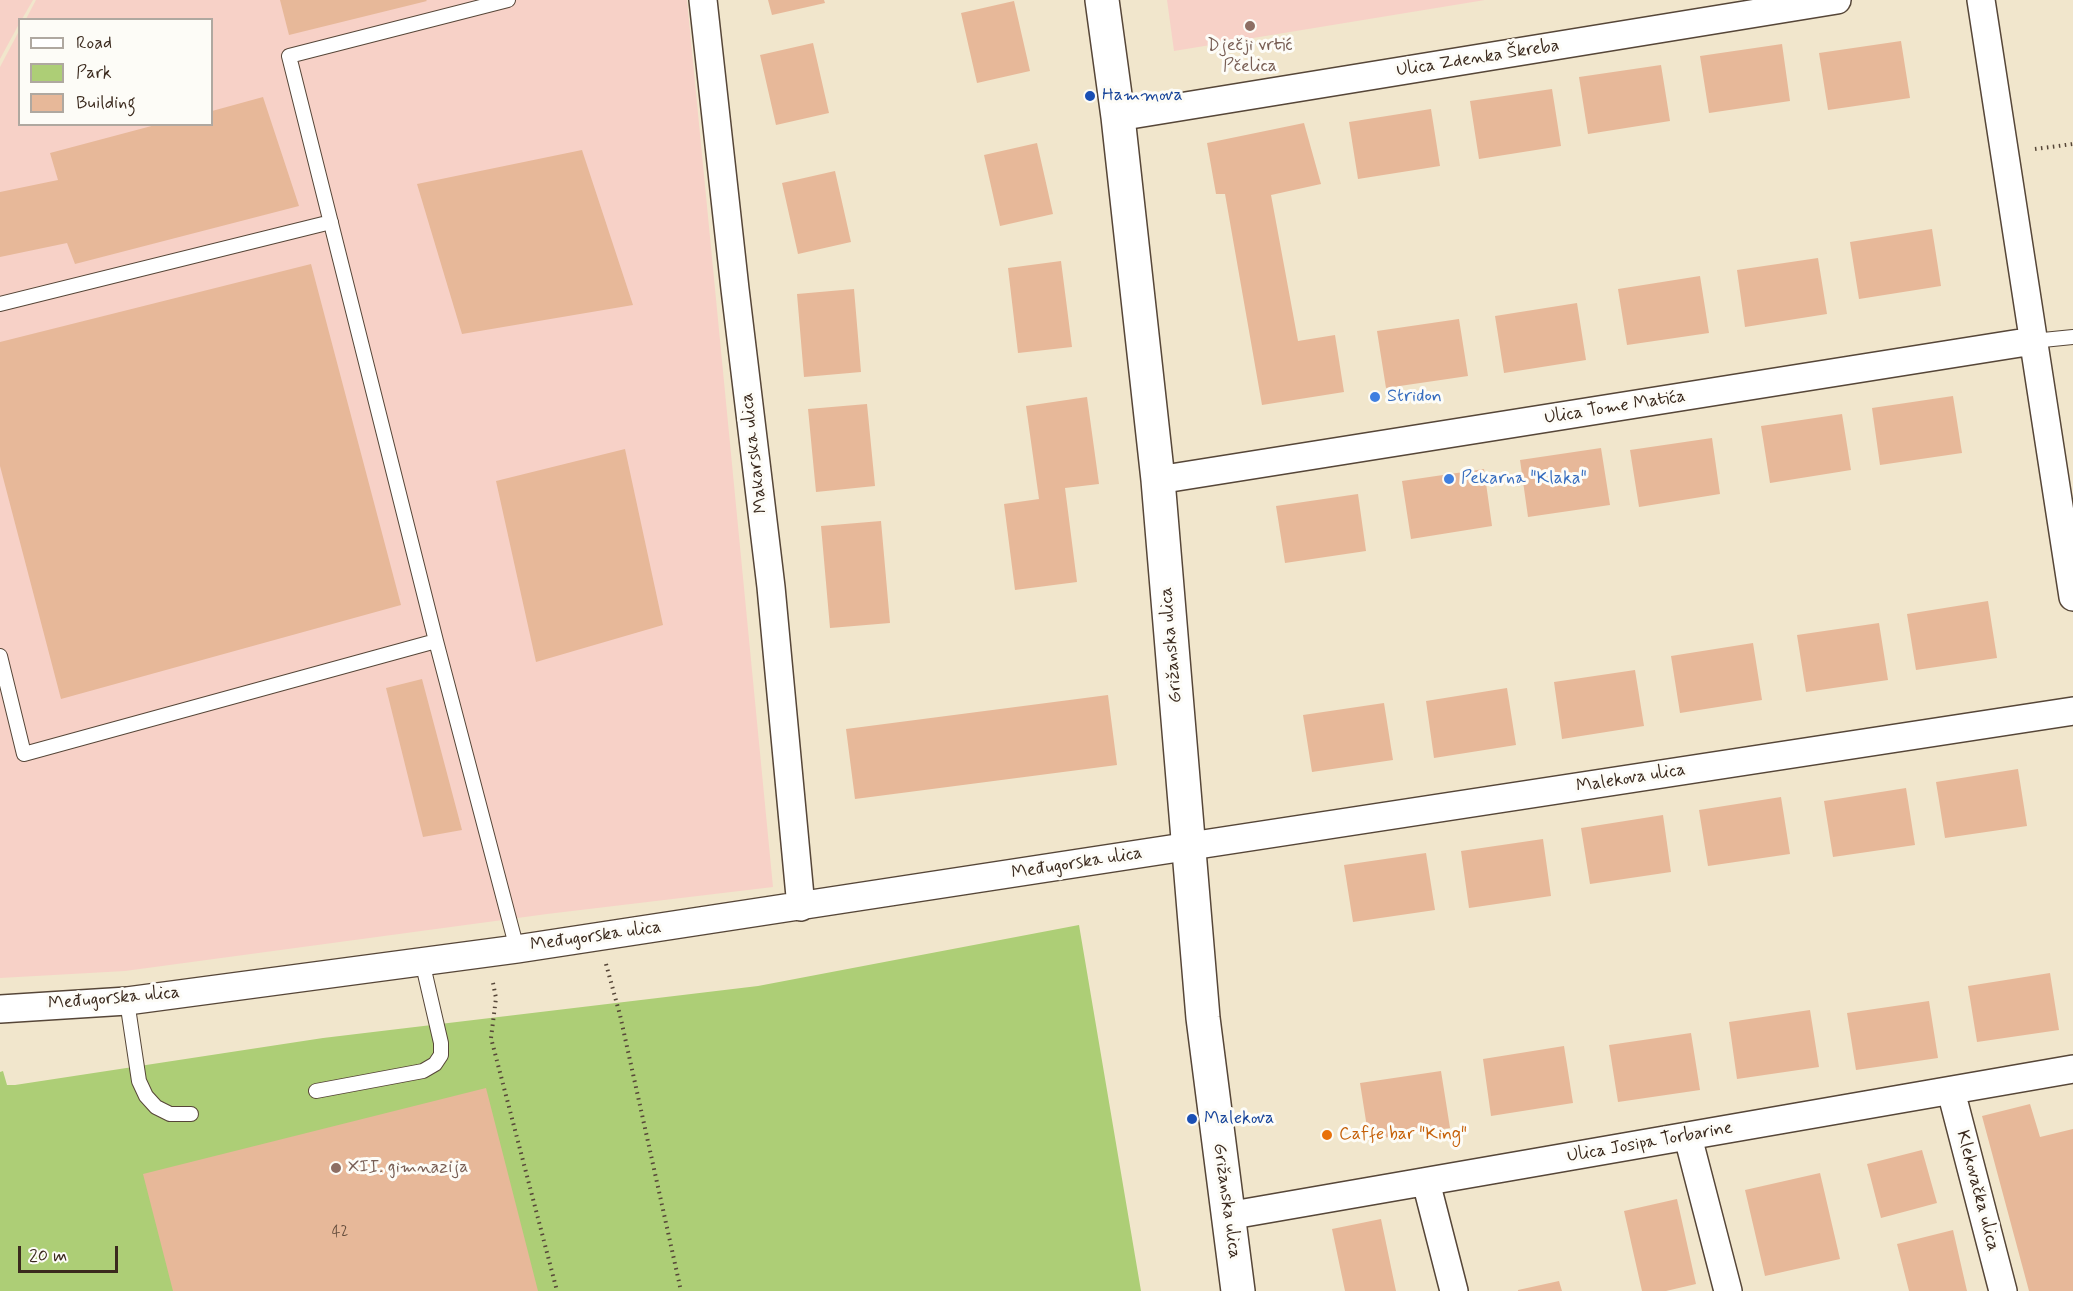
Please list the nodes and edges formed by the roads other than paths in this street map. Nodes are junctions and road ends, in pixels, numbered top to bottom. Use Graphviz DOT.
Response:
graph roads {
  1 [pos="508,0"];
  2 [pos="704,0"];
  3 [pos="1102,0"];
  4 [pos="1837,0"];
  5 [pos="1981,0"];
  6 [pos="1118,117"];
  7 [pos="331,222"];
  8 [pos="0,304"];
  9 [pos="2073,337"];
  10 [pos="2033,341"];
  11 [pos="1158,480"];
  12 [pos="2073,597"];
  13 [pos="436,641"];
  14 [pos="0,656"];
  15 [pos="2073,711"];
  16 [pos="1190,845"];
  17 [pos="801,907"];
  18 [pos="517,949"];
  19 [pos="422,962"];
  20 [pos="127,1001"];
  21 [pos="0,1009"];
  22 [pos="2073,1069"];
  23 [pos="316,1091"];
  24 [pos="1951,1091"];
  25 [pos="191,1114"];
  26 [pos="1688,1137"];
  27 [pos="1426,1182"];
  28 [pos="1227,1216"];
  29 [pos="1238,1291"];
  30 [pos="1454,1291"];
  31 [pos="1728,1291"];
  32 [pos="2003,1291"];
  1 -- 7 [label="lane"];
  2 -- 17 [label="street, Makarska ulica"];
  3 -- 6 [label="street, Grižanska ulica"];
  4 -- 6 [label="street, Ulica Zdenka Škreba"];
  5 -- 10 [label="street"];
  6 -- 11 [label="street, Grižanska ulica"];
  7 -- 8 [label="lane"];
  7 -- 13 [label="lane"];
  9 -- 10 [label="lane, Ulica Tome Matića"];
  10 -- 11 [label="street, Ulica Tome Matića"];
  10 -- 12 [label="street"];
  11 -- 16 [label="street, Grižanska ulica"];
  13 -- 14 [label="lane"];
  13 -- 18 [label="lane"];
  15 -- 16 [label="street, Malekova ulica"];
  16 -- 17 [label="street, Međugorska ulica"];
  16 -- 28 [label="street, Grižanska ulica"];
  17 -- 18 [label="street, Međugorska ulica"];
  18 -- 19 [label="street, Međugorska ulica"];
  19 -- 20 [label="street, Međugorska ulica"];
  19 -- 23 [label="lane"];
  20 -- 21 [label="street, Međugorska ulica"];
  20 -- 25 [label="lane"];
  22 -- 24 [label="street, Ulica Josipa Torbarine"];
  24 -- 26 [label="street, Ulica Josipa Torbarine"];
  24 -- 32 [label="street, Klekovačka ulica"];
  26 -- 27 [label="street, Ulica Josipa Torbarine"];
  26 -- 31 [label="street"];
  27 -- 28 [label="street, Ulica Josipa Torbarine"];
  27 -- 30 [label="street"];
  28 -- 29 [label="street, Grižanska ulica"];
}
